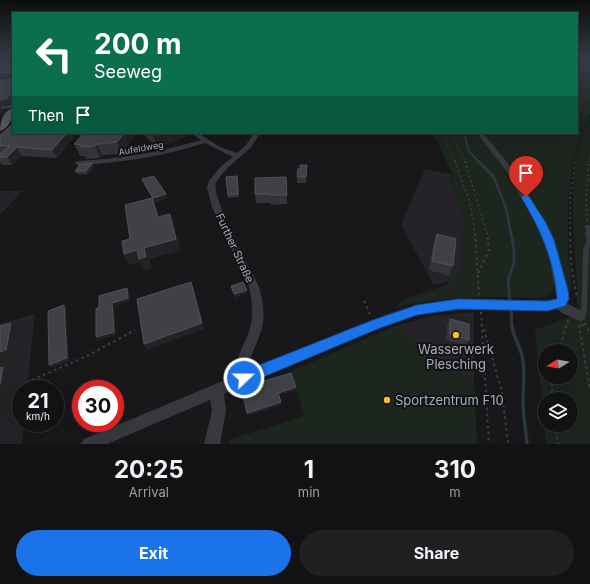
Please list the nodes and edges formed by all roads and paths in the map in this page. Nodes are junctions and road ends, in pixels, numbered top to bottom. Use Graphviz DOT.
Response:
graph roads {
  1 [pos="12,106"];
  2 [pos="0,108"];
  3 [pos="12,112"];
  4 [pos="590,118"];
  5 [pos="0,128"];
  6 [pos="195,134"];
  7 [pos="256,134"];
  8 [pos="442,134"];
  9 [pos="451,134"];
  10 [pos="481,134"];
  11 [pos="206,141"];
  12 [pos="590,155"];
  13 [pos="236,156"];
  14 [pos="78,163"];
  15 [pos="589,227"];
  16 [pos="590,241"];
  17 [pos="478,273"];
  18 [pos="576,294"];
  19 [pos="364,301"];
  20 [pos="482,304"];
  21 [pos="559,304"];
  22 [pos="569,311"];
  23 [pos="580,316"];
  24 [pos="374,324"];
  25 [pos="483,327"];
  26 [pos="135,330"];
  27 [pos="561,344"];
  28 [pos="244,378"];
  29 [pos="32,380"];
  30 [pos="216,390"];
  31 [pos="590,390"];
  32 [pos="556,432"];
  33 [pos="89,444"];
  34 [pos="212,444"];
  35 [pos="489,444"];
  36 [pos="508,444"];
  37 [pos="558,444"];
  1 -- 2 [label="lane"];
  3 -- 5 [label="main road"];
  4 -- 18 [label="path"];
  6 -- 11 [label="street"];
  7 -- 13 [label="street, Further Straße"];
  8 -- 17 [label="path"];
  9 -- 17 [label="path"];
  10 -- 21 [label="street"];
  11 -- 13 [label="street"];
  11 -- 14 [label="street, Aufeldweg"];
  12 -- 15 [label="path"];
  13 -- 28 [label="street, Further Straße"];
  15 -- 16 [label="lane"];
  16 -- 23 [label="lane"];
  17 -- 20 [label="path"];
  19 -- 24 [label="path"];
  20 -- 21 [label="street"];
  20 -- 24 [label="street"];
  20 -- 25 [label="path"];
  21 -- 22 [label="street"];
  22 -- 23 [label="street"];
  22 -- 27 [label="path"];
  23 -- 31 [label="path"];
  24 -- 28 [label="street"];
  25 -- 35 [label="path"];
  25 -- 36 [label="path"];
  26 -- 29 [label="path"];
  28 -- 30 [label="street"];
  30 -- 33 [label="street"];
  30 -- 34 [label="street"];
  32 -- 37 [label="path"];
}
